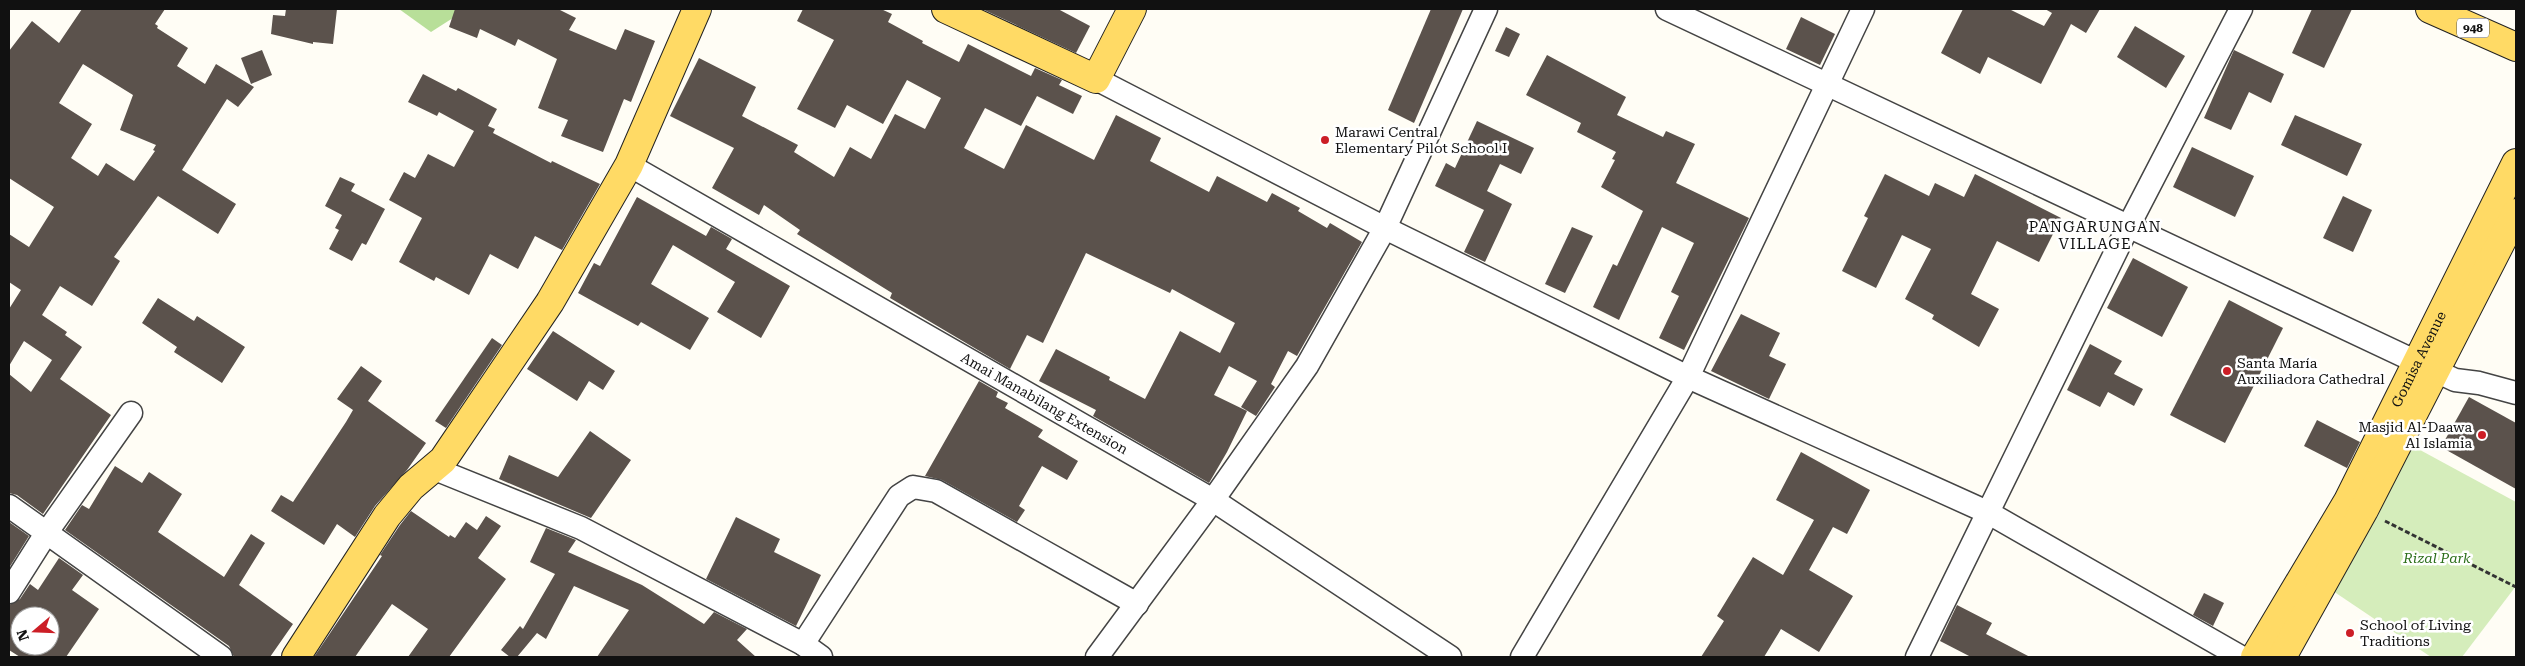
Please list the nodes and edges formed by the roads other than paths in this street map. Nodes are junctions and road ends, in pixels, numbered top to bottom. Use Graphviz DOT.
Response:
graph roads {
  1 [pos="696,9"];
  2 [pos="946,9"];
  3 [pos="1132,9"];
  4 [pos="1486,9"];
  5 [pos="1667,9"];
  6 [pos="1863,9"];
  7 [pos="2240,9"];
  8 [pos="2430,9"];
  9 [pos="2516,47"];
  10 [pos="1096,79"];
  11 [pos="1826,85"];
  12 [pos="630,165"];
  13 [pos="2515,168"];
  14 [pos="2516,213"];
  15 [pos="2128,227"];
  16 [pos="1385,228"];
  17 [pos="2425,365"];
  18 [pos="1688,377"];
  19 [pos="2516,393"];
  20 [pos="131,413"];
  21 [pos="435,469"];
  22 [pos="1213,500"];
  23 [pos="9,506"];
  24 [pos="1987,512"];
  25 [pos="46,532"];
  26 [pos="9,592"];
  27 [pos="1136,604"];
  28 [pos="803,644"];
  29 [pos="220,657"];
  30 [pos="296,657"];
  31 [pos="821,657"];
  32 [pos="1098,657"];
  33 [pos="1450,657"];
  34 [pos="1522,657"];
  35 [pos="1916,657"];
  36 [pos="2240,657"];
  37 [pos="2255,657"];
  38 [pos="2282,657"];
  1 -- 12 [label="main road"];
  2 -- 10 [label="main road"];
  3 -- 10 [label="main road"];
  4 -- 16 [label="street"];
  5 -- 11 [label="street"];
  6 -- 11 [label="street"];
  7 -- 15 [label="street"];
  8 -- 9 [label="main road, 948"];
  10 -- 16 [label="street"];
  11 -- 15 [label="street"];
  11 -- 18 [label="street"];
  12 -- 21 [label="main road"];
  12 -- 22 [label="street, Amai Manabilang Extension"];
  13 -- 17 [label="main road, Gomisa Avenue"];
  14 -- 17 [label="main road, Gomisa Avenue"];
  15 -- 17 [label="street"];
  15 -- 24 [label="street"];
  16 -- 18 [label="street"];
  16 -- 22 [label="street"];
  17 -- 19 [label="street"];
  17 -- 37 [label="main road, Gomisa Avenue"];
  17 -- 38 [label="main road, Gomisa Avenue"];
  18 -- 24 [label="street"];
  18 -- 34 [label="street"];
  20 -- 25 [label="street"];
  21 -- 28 [label="street"];
  21 -- 30 [label="main road"];
  22 -- 27 [label="street"];
  22 -- 33 [label="street, Amai Manabilang Extension"];
  23 -- 25 [label="street"];
  24 -- 35 [label="street"];
  24 -- 36 [label="street"];
  25 -- 26 [label="street"];
  25 -- 29 [label="street"];
  27 -- 28 [label="street"];
  27 -- 32 [label="street"];
  28 -- 31 [label="street"];
}
